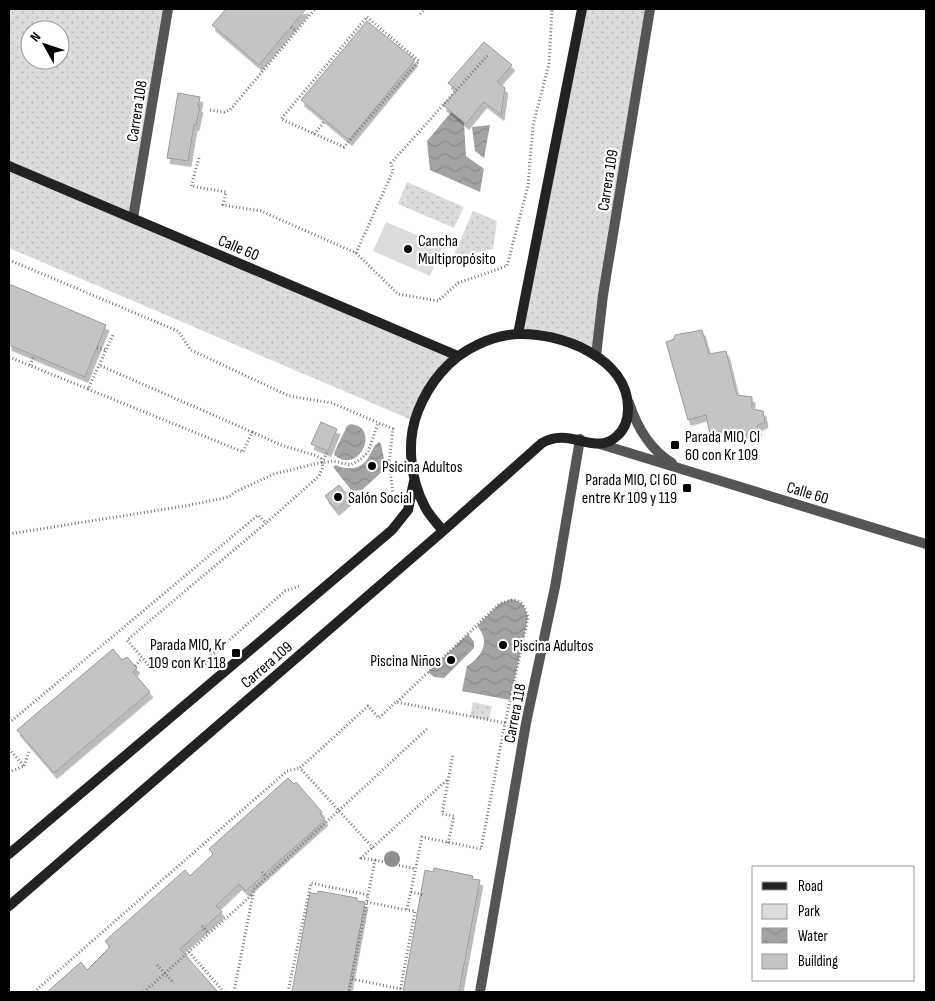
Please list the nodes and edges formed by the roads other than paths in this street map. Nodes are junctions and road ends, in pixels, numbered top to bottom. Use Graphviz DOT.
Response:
graph roads {
  1 [pos="168,9"];
  2 [pos="582,9"];
  3 [pos="650,9"];
  4 [pos="9,166"];
  5 [pos="133,218"];
  6 [pos="518,334"];
  7 [pos="458,356"];
  8 [pos="596,356"];
  9 [pos="628,401"];
  10 [pos="580,440"];
  11 [pos="600,444"];
  12 [pos="682,468"];
  13 [pos="414,480"];
  14 [pos="443,531"];
  15 [pos="926,544"];
  16 [pos="9,854"];
  17 [pos="9,906"];
  18 [pos="480,992"];
  1 -- 5 [label="street, Carrera 108"];
  2 -- 6 [label="street"];
  3 -- 8 [label="street, Carrera 109"];
  4 -- 5 [label="street, Calle 60"];
  5 -- 7 [label="street, Calle 60"];
  6 -- 7 [label="street"];
  6 -- 8 [label="street"];
  7 -- 13 [label="street"];
  8 -- 9 [label="street"];
  9 -- 11 [label="street"];
  9 -- 12 [label="street"];
  10 -- 11 [label="street"];
  10 -- 14 [label="street, Carrera 109"];
  10 -- 18 [label="street, Carrera 118"];
  11 -- 12 [label="street"];
  12 -- 15 [label="street, Calle 60"];
  13 -- 14 [label="street"];
  13 -- 16 [label="street, Carrera 109"];
  14 -- 17 [label="street, Carrera 109"];
}
